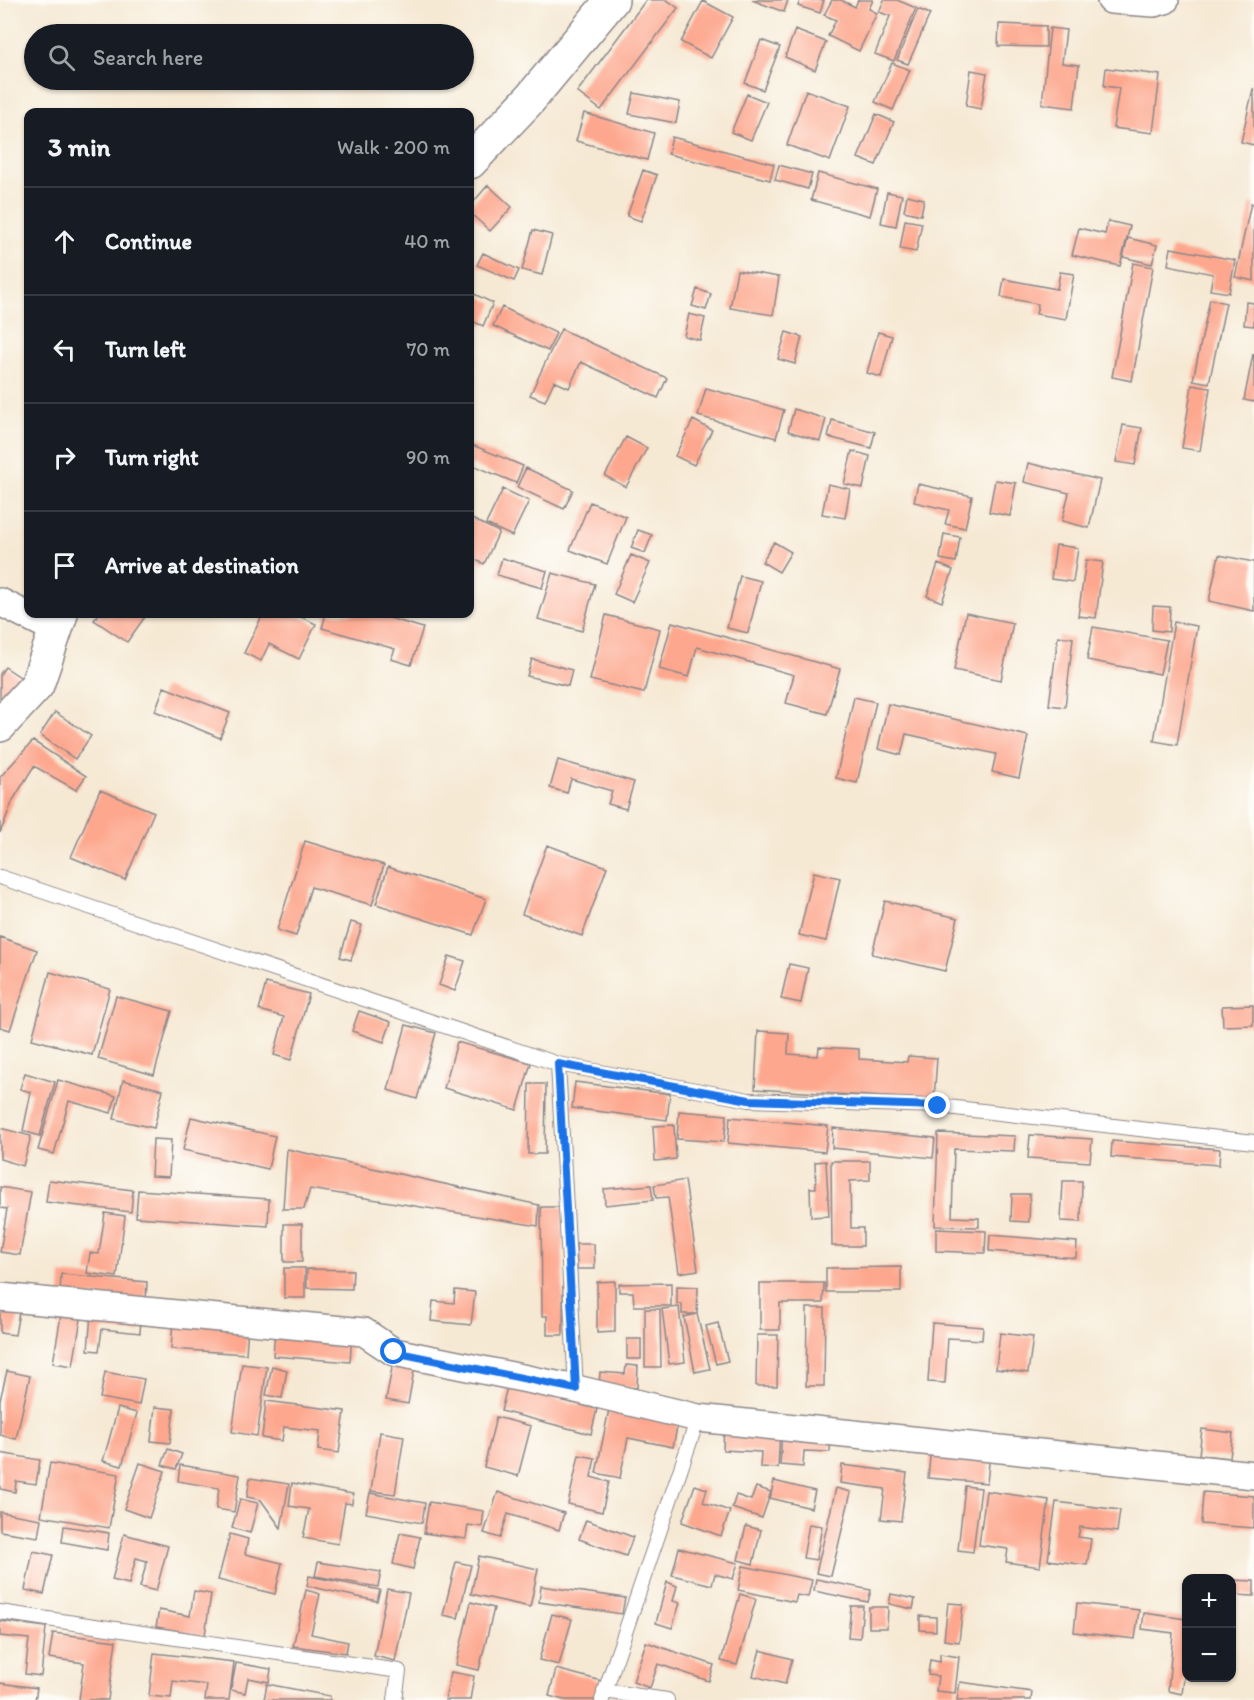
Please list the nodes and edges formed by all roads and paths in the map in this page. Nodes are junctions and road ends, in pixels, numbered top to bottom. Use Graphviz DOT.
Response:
graph roads {
  1 [pos="612,0"];
  2 [pos="1111,0"];
  3 [pos="1165,0"];
  4 [pos="474,158"];
  5 [pos="0,602"];
  6 [pos="24,610"];
  7 [pos="59,622"];
  8 [pos="0,725"];
  9 [pos="0,877"];
  10 [pos="558,1064"];
  11 [pos="1254,1142"];
  12 [pos="0,1297"];
  13 [pos="576,1389"];
  14 [pos="698,1418"];
  15 [pos="1254,1475"];
  16 [pos="0,1612"];
  17 [pos="603,1696"];
  18 [pos="395,1700"];
  19 [pos="667,1700"];
  1 -- 4 [label="street"];
  2 -- 3 [label="street"];
  5 -- 6 [label="street"];
  7 -- 8 [label="street"];
  9 -- 10 [label="lane"];
  10 -- 11 [label="lane"];
  10 -- 13 [label="lane"];
  12 -- 13 [label="street"];
  13 -- 14 [label="street"];
  14 -- 15 [label="street"];
  14 -- 17 [label="lane"];
  16 -- 18 [label="lane"];
  17 -- 19 [label="lane"];
}
